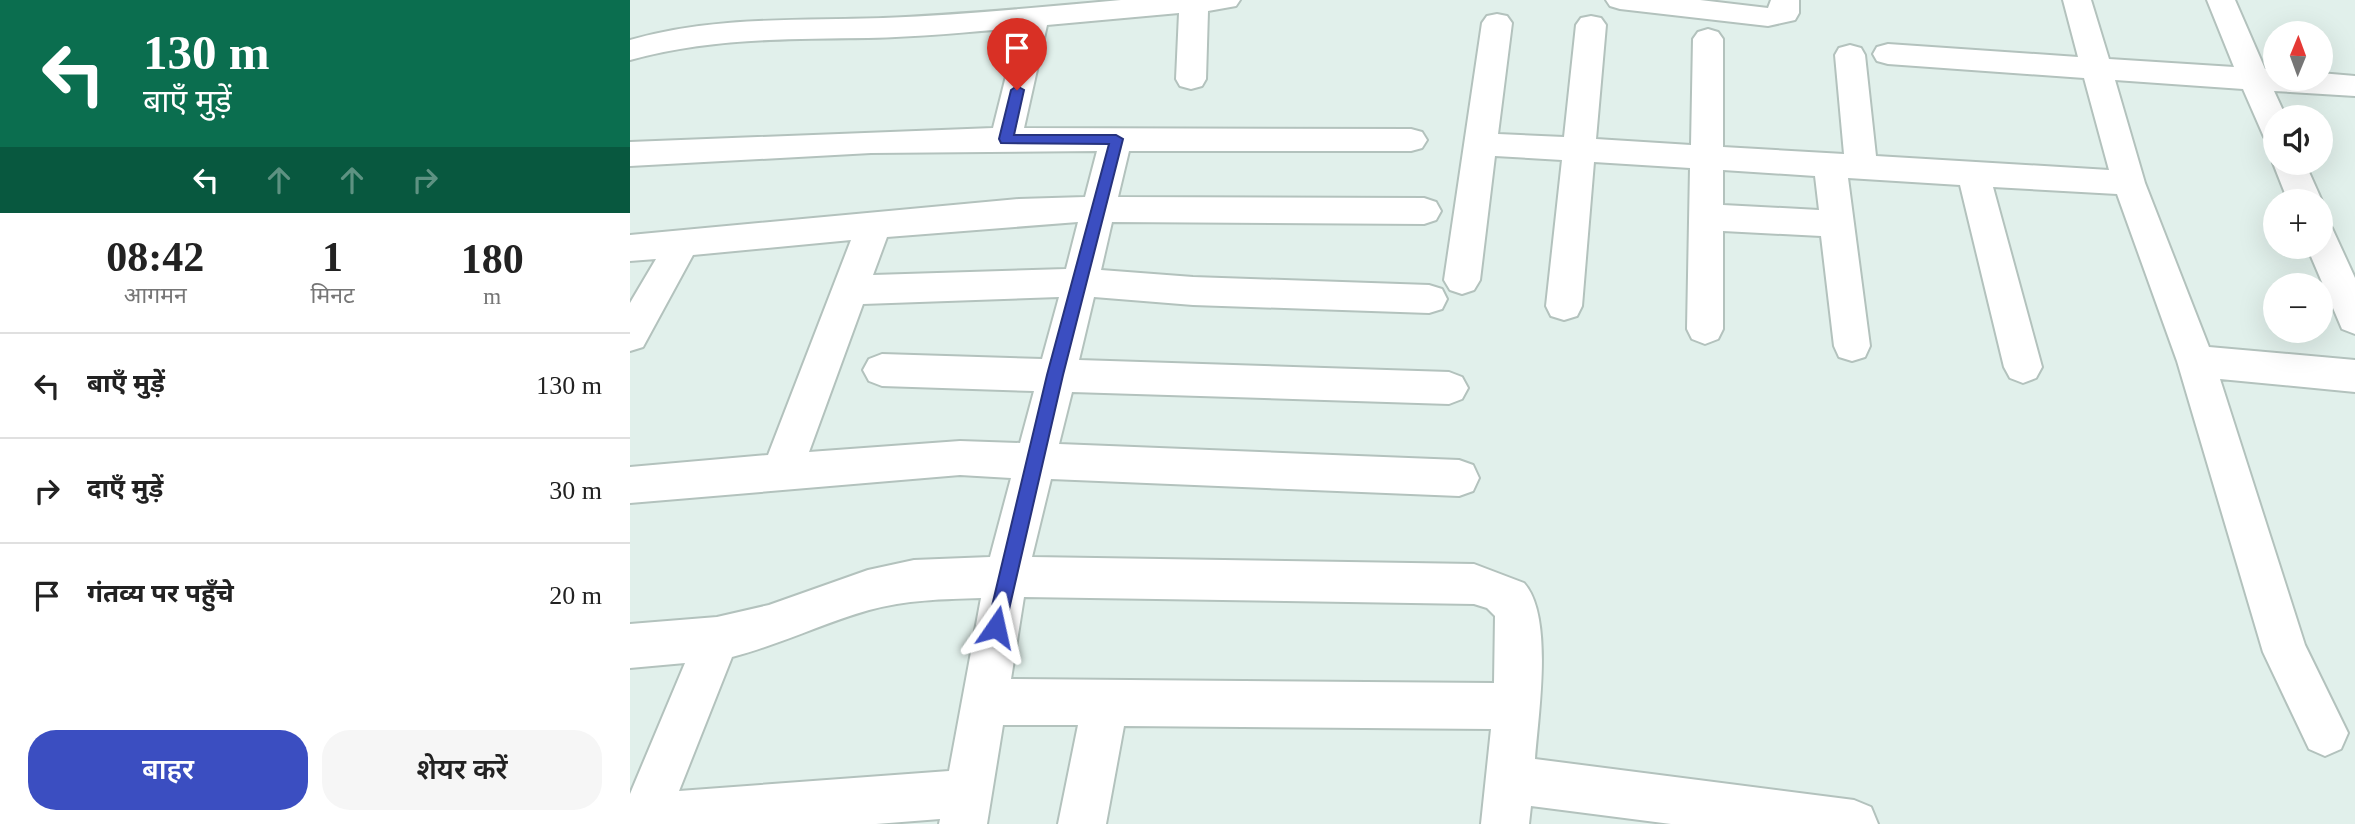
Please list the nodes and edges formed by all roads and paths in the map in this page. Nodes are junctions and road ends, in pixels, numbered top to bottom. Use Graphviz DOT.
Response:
graph roads {
  1 [pos="1226,0"];
  2 [pos="1620,0"];
  3 [pos="1785,0"];
  4 [pos="2077,0"];
  5 [pos="2221,0"];
  6 [pos="1194,3"];
  7 [pos="999,10"];
  8 [pos="1035,16"];
  9 [pos="1497,23"];
  10 [pos="1591,25"];
  11 [pos="1708,39"];
  12 [pos="630,50"];
  13 [pos="1888,54"];
  14 [pos="1850,55"];
  15 [pos="2097,68"];
  16 [pos="2253,78"];
  17 [pos="1191,79"];
  18 [pos="2355,86"];
  19 [pos="2265,105"];
  20 [pos="1006,139"];
  21 [pos="1116,139"];
  22 [pos="1411,140"];
  23 [pos="1480,144"];
  24 [pos="1580,149"];
  25 [pos="630,154"];
  26 [pos="1705,156"];
  27 [pos="1845,167"];
  28 [pos="1974,176"];
  29 [pos="2129,183"];
  30 [pos="1100,209"];
  31 [pos="1424,211"];
  32 [pos="1704,217"];
  33 [pos="1836,224"];
  34 [pos="874,226"];
  35 [pos="682,244"];
  36 [pos="630,248"];
  37 [pos="2329,259"];
  38 [pos="1461,280"];
  39 [pos="1079,282"];
  40 [pos="848,290"];
  41 [pos="1429,299"];
  42 [pos="1564,306"];
  43 [pos="2355,319"];
  44 [pos="1705,329"];
  45 [pos="630,336"];
  46 [pos="1852,346"];
  47 [pos="2196,362"];
  48 [pos="2023,367"];
  49 [pos="882,370"];
  50 [pos="1055,375"];
  51 [pos="2355,376"];
  52 [pos="1449,388"];
  53 [pos="1034,461"];
  54 [pos="782,472"];
  55 [pos="1459,478"];
  56 [pos="630,485"];
  57 [pos="1006,577"];
  58 [pos="718,639"];
  59 [pos="630,646"];
  60 [pos="982,702"];
  61 [pos="1105,702"];
  62 [pos="1515,706"];
  63 [pos="2325,733"];
  64 [pos="1507,802"];
  65 [pos="965,808"];
  66 [pos="637,819"];
  67 [pos="1082,824"];
  68 [pos="1854,824"];
  1 -- 6 [label="street"];
  2 -- 3 [label="street"];
  4 -- 15 [label="street"];
  5 -- 16 [label="street"];
  6 -- 8 [label="street"];
  6 -- 17 [label="street"];
  7 -- 8 [label="street"];
  7 -- 12 [label="street"];
  8 -- 20 [label="street"];
  9 -- 23 [label="street"];
  10 -- 24 [label="street"];
  11 -- 26 [label="street"];
  13 -- 15 [label="street"];
  14 -- 27 [label="street"];
  15 -- 16 [label="street"];
  15 -- 29 [label="street"];
  16 -- 18 [label="street"];
  16 -- 19 [label="street"];
  20 -- 21 [label="street"];
  20 -- 25 [label="street"];
  21 -- 22 [label="street"];
  21 -- 30 [label="street"];
  23 -- 24 [label="street"];
  23 -- 38 [label="street"];
  24 -- 26 [label="street"];
  24 -- 42 [label="street"];
  26 -- 27 [label="street"];
  26 -- 32 [label="street"];
  27 -- 28 [label="street"];
  27 -- 33 [label="street"];
  28 -- 29 [label="street"];
  28 -- 48 [label="street"];
  29 -- 47 [label="street"];
  30 -- 31 [label="street"];
  30 -- 34 [label="street"];
  30 -- 39 [label="street"];
  32 -- 33 [label="street"];
  32 -- 44 [label="street"];
  33 -- 46 [label="street"];
  34 -- 35 [label="street"];
  34 -- 40 [label="street"];
  35 -- 36 [label="street"];
  35 -- 45 [label="street"];
  37 -- 43 [label="street"];
  39 -- 40 [label="street"];
  39 -- 41 [label="street"];
  39 -- 50 [label="street"];
  40 -- 54 [label="street"];
  47 -- 51 [label="street"];
  47 -- 63 [label="street"];
  49 -- 50 [label="street"];
  50 -- 52 [label="street"];
  50 -- 53 [label="street"];
  53 -- 54 [label="street"];
  53 -- 55 [label="street"];
  53 -- 57 [label="street"];
  54 -- 56 [label="street"];
  57 -- 58 [label="street"];
  57 -- 60 [label="street"];
  57 -- 62 [label="street"];
  58 -- 59 [label="street"];
  58 -- 66 [label="street"];
  60 -- 61 [label="street"];
  60 -- 65 [label="street"];
  61 -- 62 [label="street"];
  61 -- 67 [label="street"];
  62 -- 64 [label="street"];
  64 -- 68 [label="street"];
  65 -- 66 [label="street"];
}
